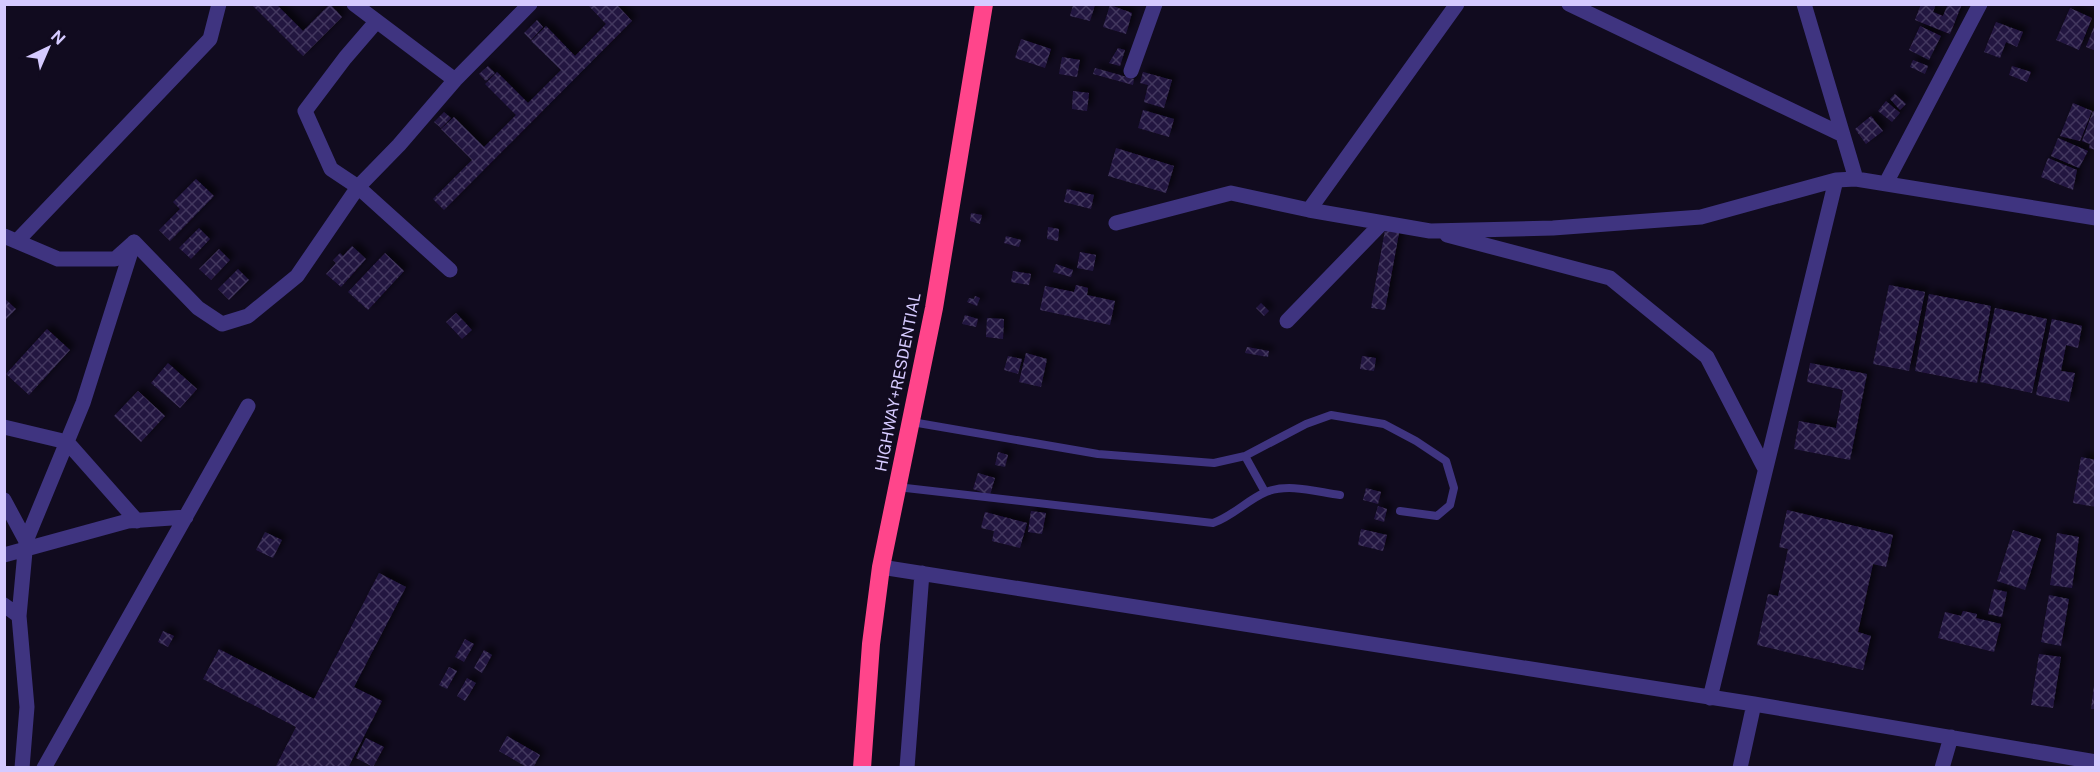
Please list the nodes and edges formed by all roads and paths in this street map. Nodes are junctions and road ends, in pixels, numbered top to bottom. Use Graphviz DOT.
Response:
graph roads {
  1 [pos="219,4"];
  2 [pos="354,4"];
  3 [pos="530,4"];
  4 [pos="984,4"];
  5 [pos="1155,4"];
  6 [pos="1457,4"];
  7 [pos="1569,4"];
  8 [pos="1804,4"];
  9 [pos="1980,4"];
  10 [pos="376,22"];
  11 [pos="1131,71"];
  12 [pos="455,80"];
  13 [pos="1843,135"];
  14 [pos="1856,179"];
  15 [pos="1836,180"];
  16 [pos="1886,183"];
  17 [pos="358,187"];
  18 [pos="1309,210"];
  19 [pos="2096,218"];
  20 [pos="1116,223"];
  21 [pos="1381,224"];
  22 [pos="1430,231"];
  23 [pos="11,239"];
  24 [pos="134,242"];
  25 [pos="450,270"];
  26 [pos="1287,321"];
  27 [pos="248,406"];
  28 [pos="912,422"];
  29 [pos="4,427"];
  30 [pos="67,442"];
  31 [pos="1245,456"];
  32 [pos="1764,467"];
  33 [pos="897,487"];
  34 [pos="1266,492"];
  35 [pos="1340,495"];
  36 [pos="4,500"];
  37 [pos="1400,511"];
  38 [pos="186,517"];
  39 [pos="136,520"];
  40 [pos="25,546"];
  41 [pos="4,555"];
  42 [pos="881,567"];
  43 [pos="922,573"];
  44 [pos="4,605"];
  45 [pos="19,616"];
  46 [pos="1710,698"];
  47 [pos="1754,704"];
  48 [pos="1951,737"];
  49 [pos="2096,762"];
  50 [pos="22,768"];
  51 [pos="44,768"];
  52 [pos="862,768"];
  53 [pos="907,768"];
  54 [pos="1740,768"];
  55 [pos="1942,768"];
  1 -- 23 [label="street"];
  2 -- 10 [label="street"];
  3 -- 12 [label="street"];
  4 -- 28 [label="highway, HIGHWAY+RESDENTIAL"];
  5 -- 11 [label="street"];
  6 -- 18 [label="street"];
  7 -- 13 [label="street"];
  8 -- 13 [label="street"];
  9 -- 16 [label="street"];
  10 -- 12 [label="street"];
  10 -- 17 [label="street"];
  12 -- 17 [label="street"];
  13 -- 14 [label="street"];
  14 -- 15 [label="street"];
  14 -- 16 [label="street"];
  15 -- 22 [label="street"];
  15 -- 32 [label="street"];
  16 -- 19 [label="street"];
  17 -- 24 [label="street"];
  17 -- 25 [label="street"];
  18 -- 20 [label="street"];
  18 -- 21 [label="street"];
  21 -- 22 [label="street"];
  21 -- 26 [label="street"];
  22 -- 32 [label="street"];
  23 -- 24 [label="street"];
  24 -- 30 [label="street"];
  27 -- 38 [label="street"];
  28 -- 31 [label="lane"];
  28 -- 33 [label="highway, HIGHWAY+RESDENTIAL"];
  29 -- 30 [label="street"];
  30 -- 39 [label="street"];
  30 -- 40 [label="street"];
  31 -- 34 [label="lane"];
  31 -- 37 [label="lane"];
  32 -- 46 [label="street"];
  33 -- 34 [label="lane"];
  33 -- 42 [label="highway, HIGHWAY+RESDENTIAL"];
  34 -- 35 [label="lane"];
  36 -- 40 [label="street"];
  38 -- 39 [label="street"];
  38 -- 51 [label="street"];
  39 -- 40 [label="street"];
  40 -- 41 [label="street"];
  40 -- 45 [label="street"];
  42 -- 43 [label="street"];
  42 -- 52 [label="highway, HIGHWAY+RESDENTIAL"];
  43 -- 46 [label="street"];
  43 -- 53 [label="street"];
  44 -- 45 [label="street"];
  45 -- 50 [label="street"];
  46 -- 47 [label="street"];
  47 -- 48 [label="street"];
  47 -- 54 [label="street"];
  48 -- 49 [label="street"];
  48 -- 55 [label="street"];
}
